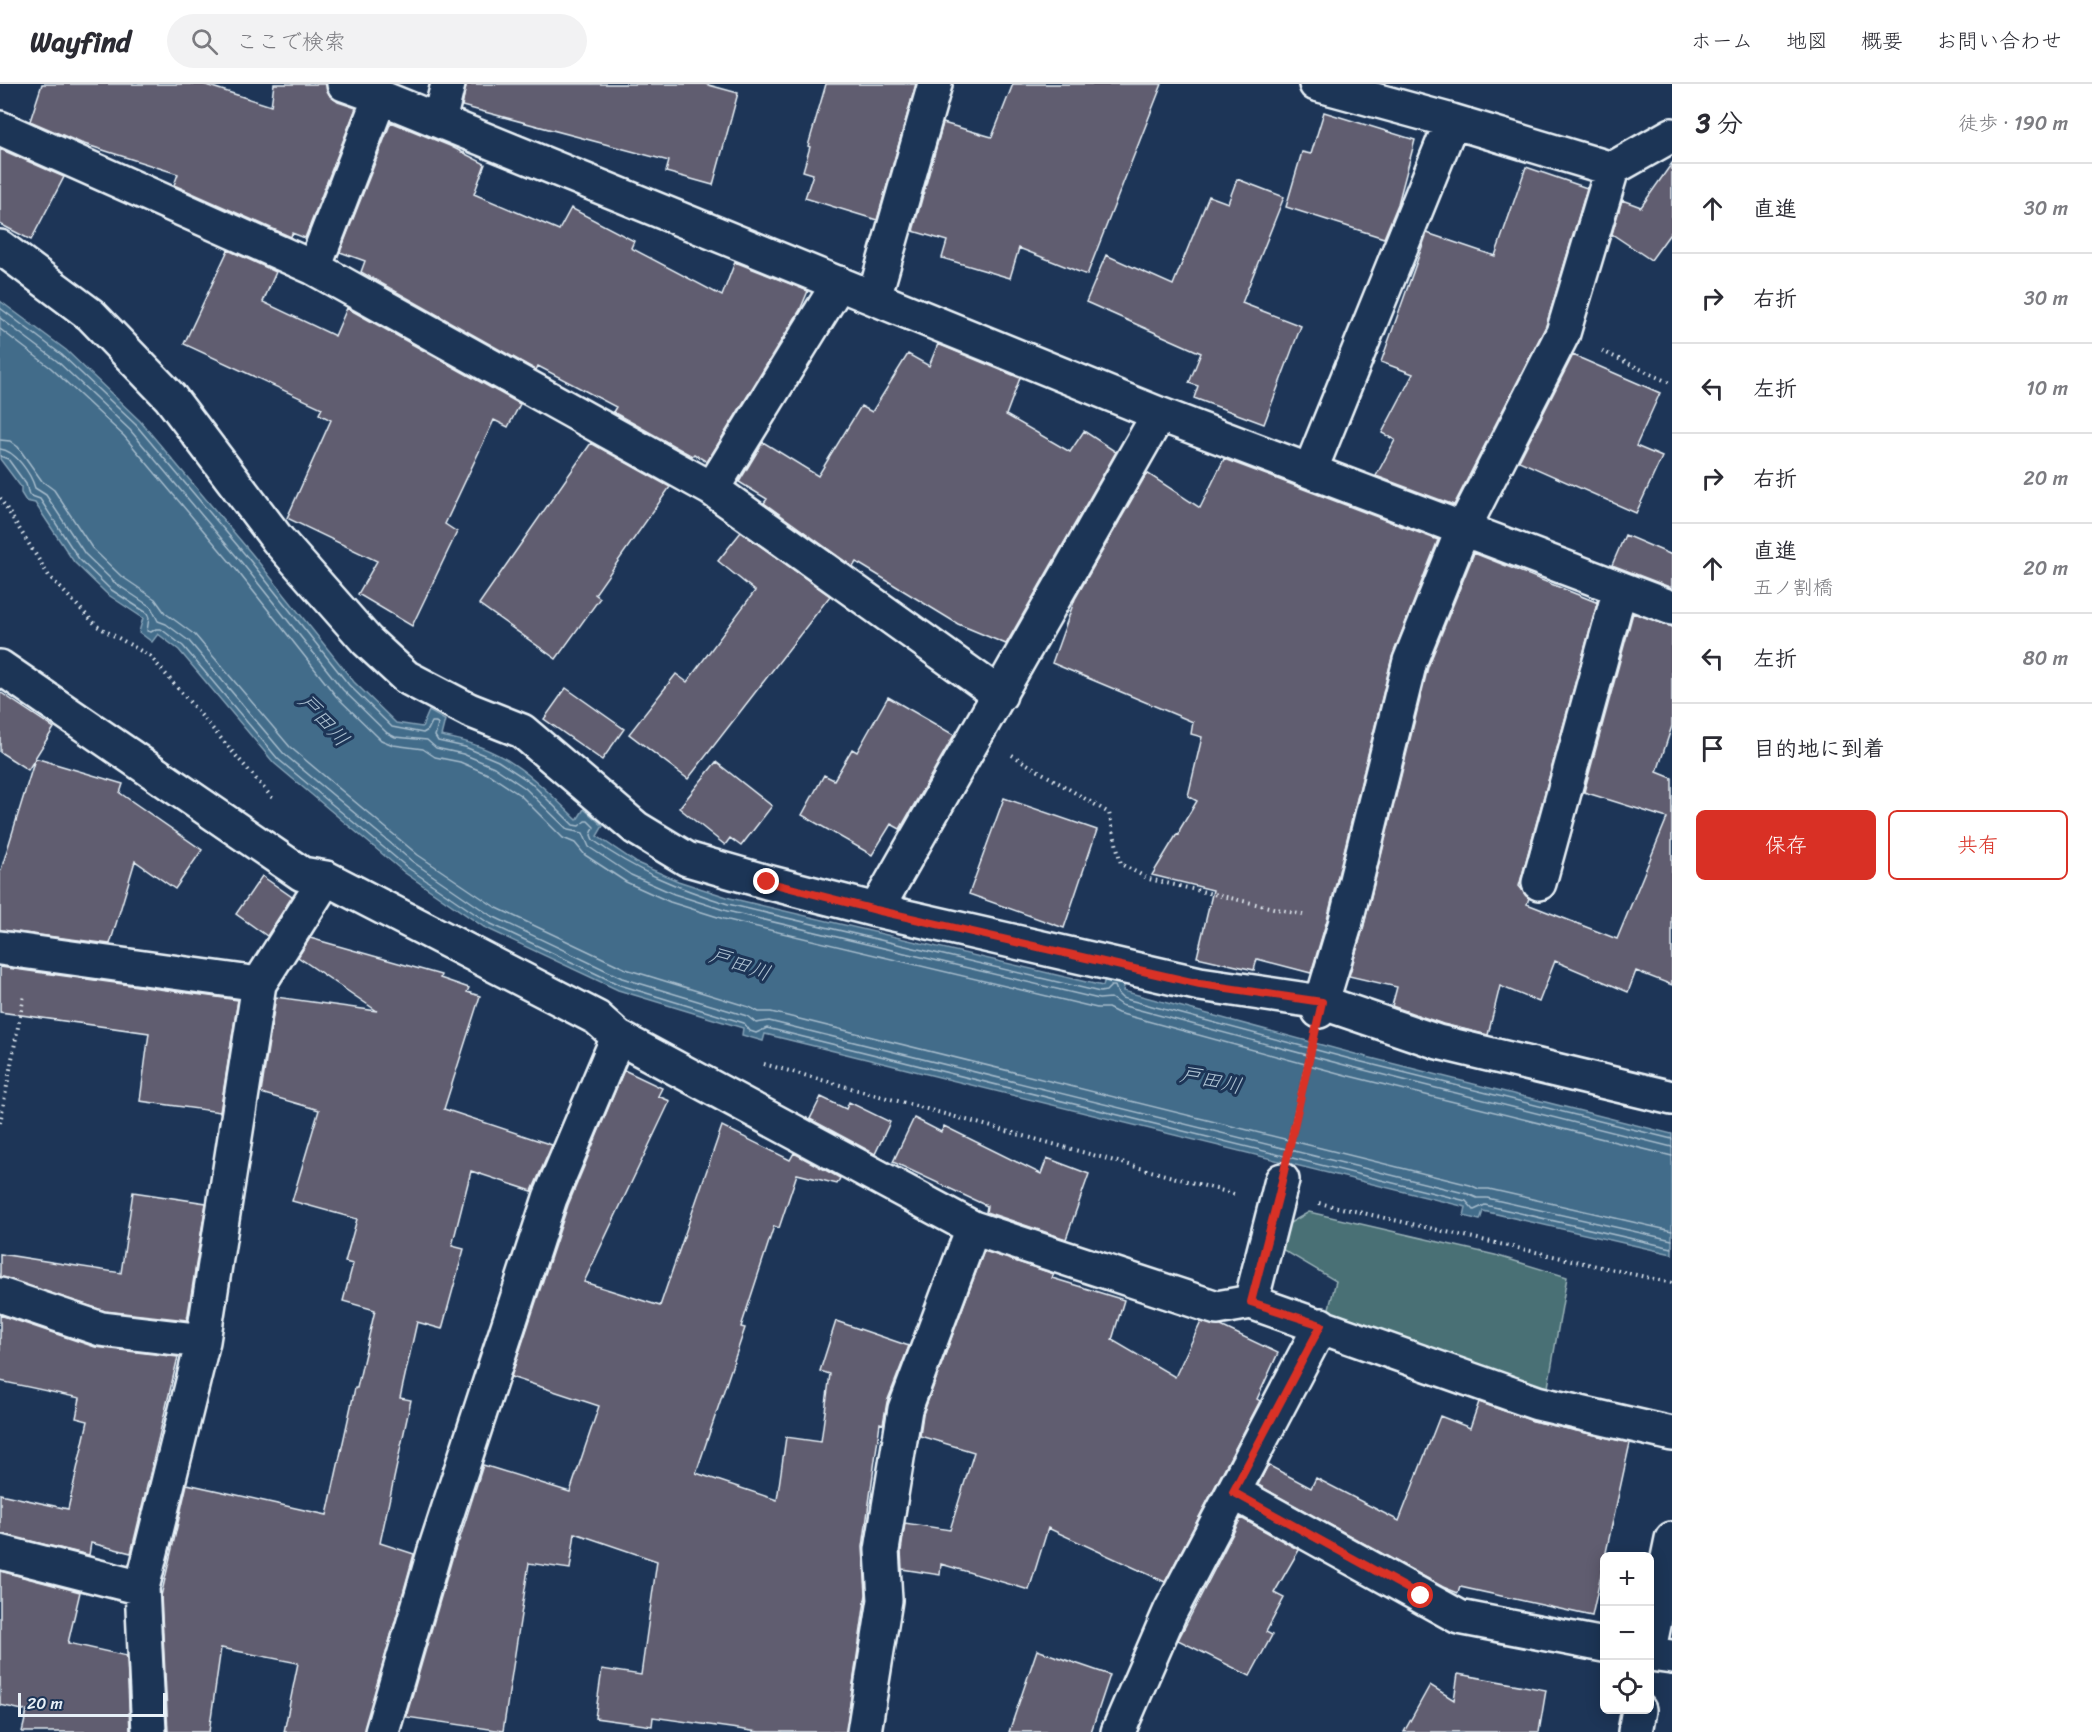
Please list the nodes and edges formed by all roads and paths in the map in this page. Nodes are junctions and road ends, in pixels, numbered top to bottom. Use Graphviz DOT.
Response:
graph roads {
  1 [pos="344,84"];
  2 [pos="448,84"];
  3 [pos="935,84"];
  4 [pos="1316,84"];
  5 [pos="380,97"];
  6 [pos="439,121"];
  7 [pos="1452,121"];
  8 [pos="0,128"];
  9 [pos="1672,135"];
  10 [pos="1612,169"];
  11 [pos="0,248"];
  12 [pos="314,268"];
  13 [pos="839,284"];
  14 [pos="874,298"];
  15 [pos="1563,333"];
  16 [pos="1672,384"];
  17 [pos="1160,414"];
  18 [pos="1310,471"];
  19 [pos="712,489"];
  20 [pos="0,498"];
  21 [pos="1463,529"];
  22 [pos="1620,589"];
  23 [pos="1672,608"];
  24 [pos="0,667"];
  25 [pos="1000,695"];
  26 [pos="977,734"];
  27 [pos="280,806"];
  28 [pos="326,878"];
  29 [pos="1539,883"];
  30 [pos="876,910"];
  31 [pos="1345,925"];
  32 [pos="0,948"];
  33 [pos="32,953"];
  34 [pos="259,984"];
  35 [pos="1320,1007"];
  36 [pos="618,1037"];
  37 [pos="758,1063"];
  38 [pos="1672,1098"];
  39 [pos="0,1123"];
  40 [pos="1280,1187"];
  41 [pos="973,1228"];
  42 [pos="1672,1283"];
  43 [pos="0,1295"];
  44 [pos="1251,1302"];
  45 [pos="1321,1325"];
  46 [pos="203,1341"];
  47 [pos="1672,1434"];
  48 [pos="1233,1492"];
  49 [pos="1672,1539"];
  50 [pos="0,1552"];
  51 [pos="142,1588"];
  52 [pos="1654,1625"];
  53 [pos="1600,1644"];
  54 [pos="1654,1655"];
  55 [pos="1672,1658"];
  56 [pos="1637,1714"];
  57 [pos="149,1732"];
  58 [pos="382,1732"];
  59 [pos="864,1732"];
  60 [pos="1118,1732"];
  61 [pos="1635,1732"];
  1 -- 5 [label="street"];
  2 -- 6 [label="street"];
  3 -- 14 [label="street"];
  4 -- 7 [label="street"];
  5 -- 6 [label="street"];
  5 -- 12 [label="street"];
  6 -- 13 [label="street"];
  7 -- 10 [label="street"];
  7 -- 18 [label="street"];
  8 -- 12 [label="street"];
  9 -- 10 [label="street"];
  10 -- 15 [label="street"];
  11 -- 30 [label="street"];
  12 -- 19 [label="street"];
  13 -- 14 [label="street"];
  13 -- 19 [label="street"];
  14 -- 17 [label="street"];
  15 -- 16 [label="path"];
  15 -- 21 [label="street"];
  17 -- 18 [label="street"];
  17 -- 25 [label="street"];
  18 -- 21 [label="street"];
  19 -- 25 [label="street"];
  20 -- 27 [label="path"];
  21 -- 22 [label="street"];
  21 -- 31 [label="street"];
  22 -- 23 [label="street"];
  22 -- 29 [label="street"];
  24 -- 28 [label="street"];
  25 -- 26 [label="street"];
  26 -- 30 [label="street"];
  26 -- 31 [label="path"];
  28 -- 34 [label="street"];
  28 -- 36 [label="street"];
  30 -- 35 [label="street"];
  31 -- 35 [label="street"];
  32 -- 33 [label="street"];
  33 -- 34 [label="street"];
  33 -- 39 [label="path"];
  34 -- 46 [label="street"];
  35 -- 38 [label="street"];
  35 -- 40 [label="path"];
  36 -- 41 [label="street"];
  36 -- 58 [label="street"];
  37 -- 40 [label="path"];
  40 -- 42 [label="path"];
  40 -- 44 [label="street"];
  41 -- 44 [label="street"];
  41 -- 59 [label="street"];
  43 -- 46 [label="street"];
  44 -- 45 [label="street"];
  45 -- 47 [label="street"];
  45 -- 48 [label="street"];
  46 -- 51 [label="street"];
  48 -- 53 [label="street"];
  48 -- 60 [label="street"];
  49 -- 52 [label="street"];
  50 -- 51 [label="street"];
  51 -- 57 [label="street"];
  54 -- 55 [label="street"];
  56 -- 61 [label="street"];
}
